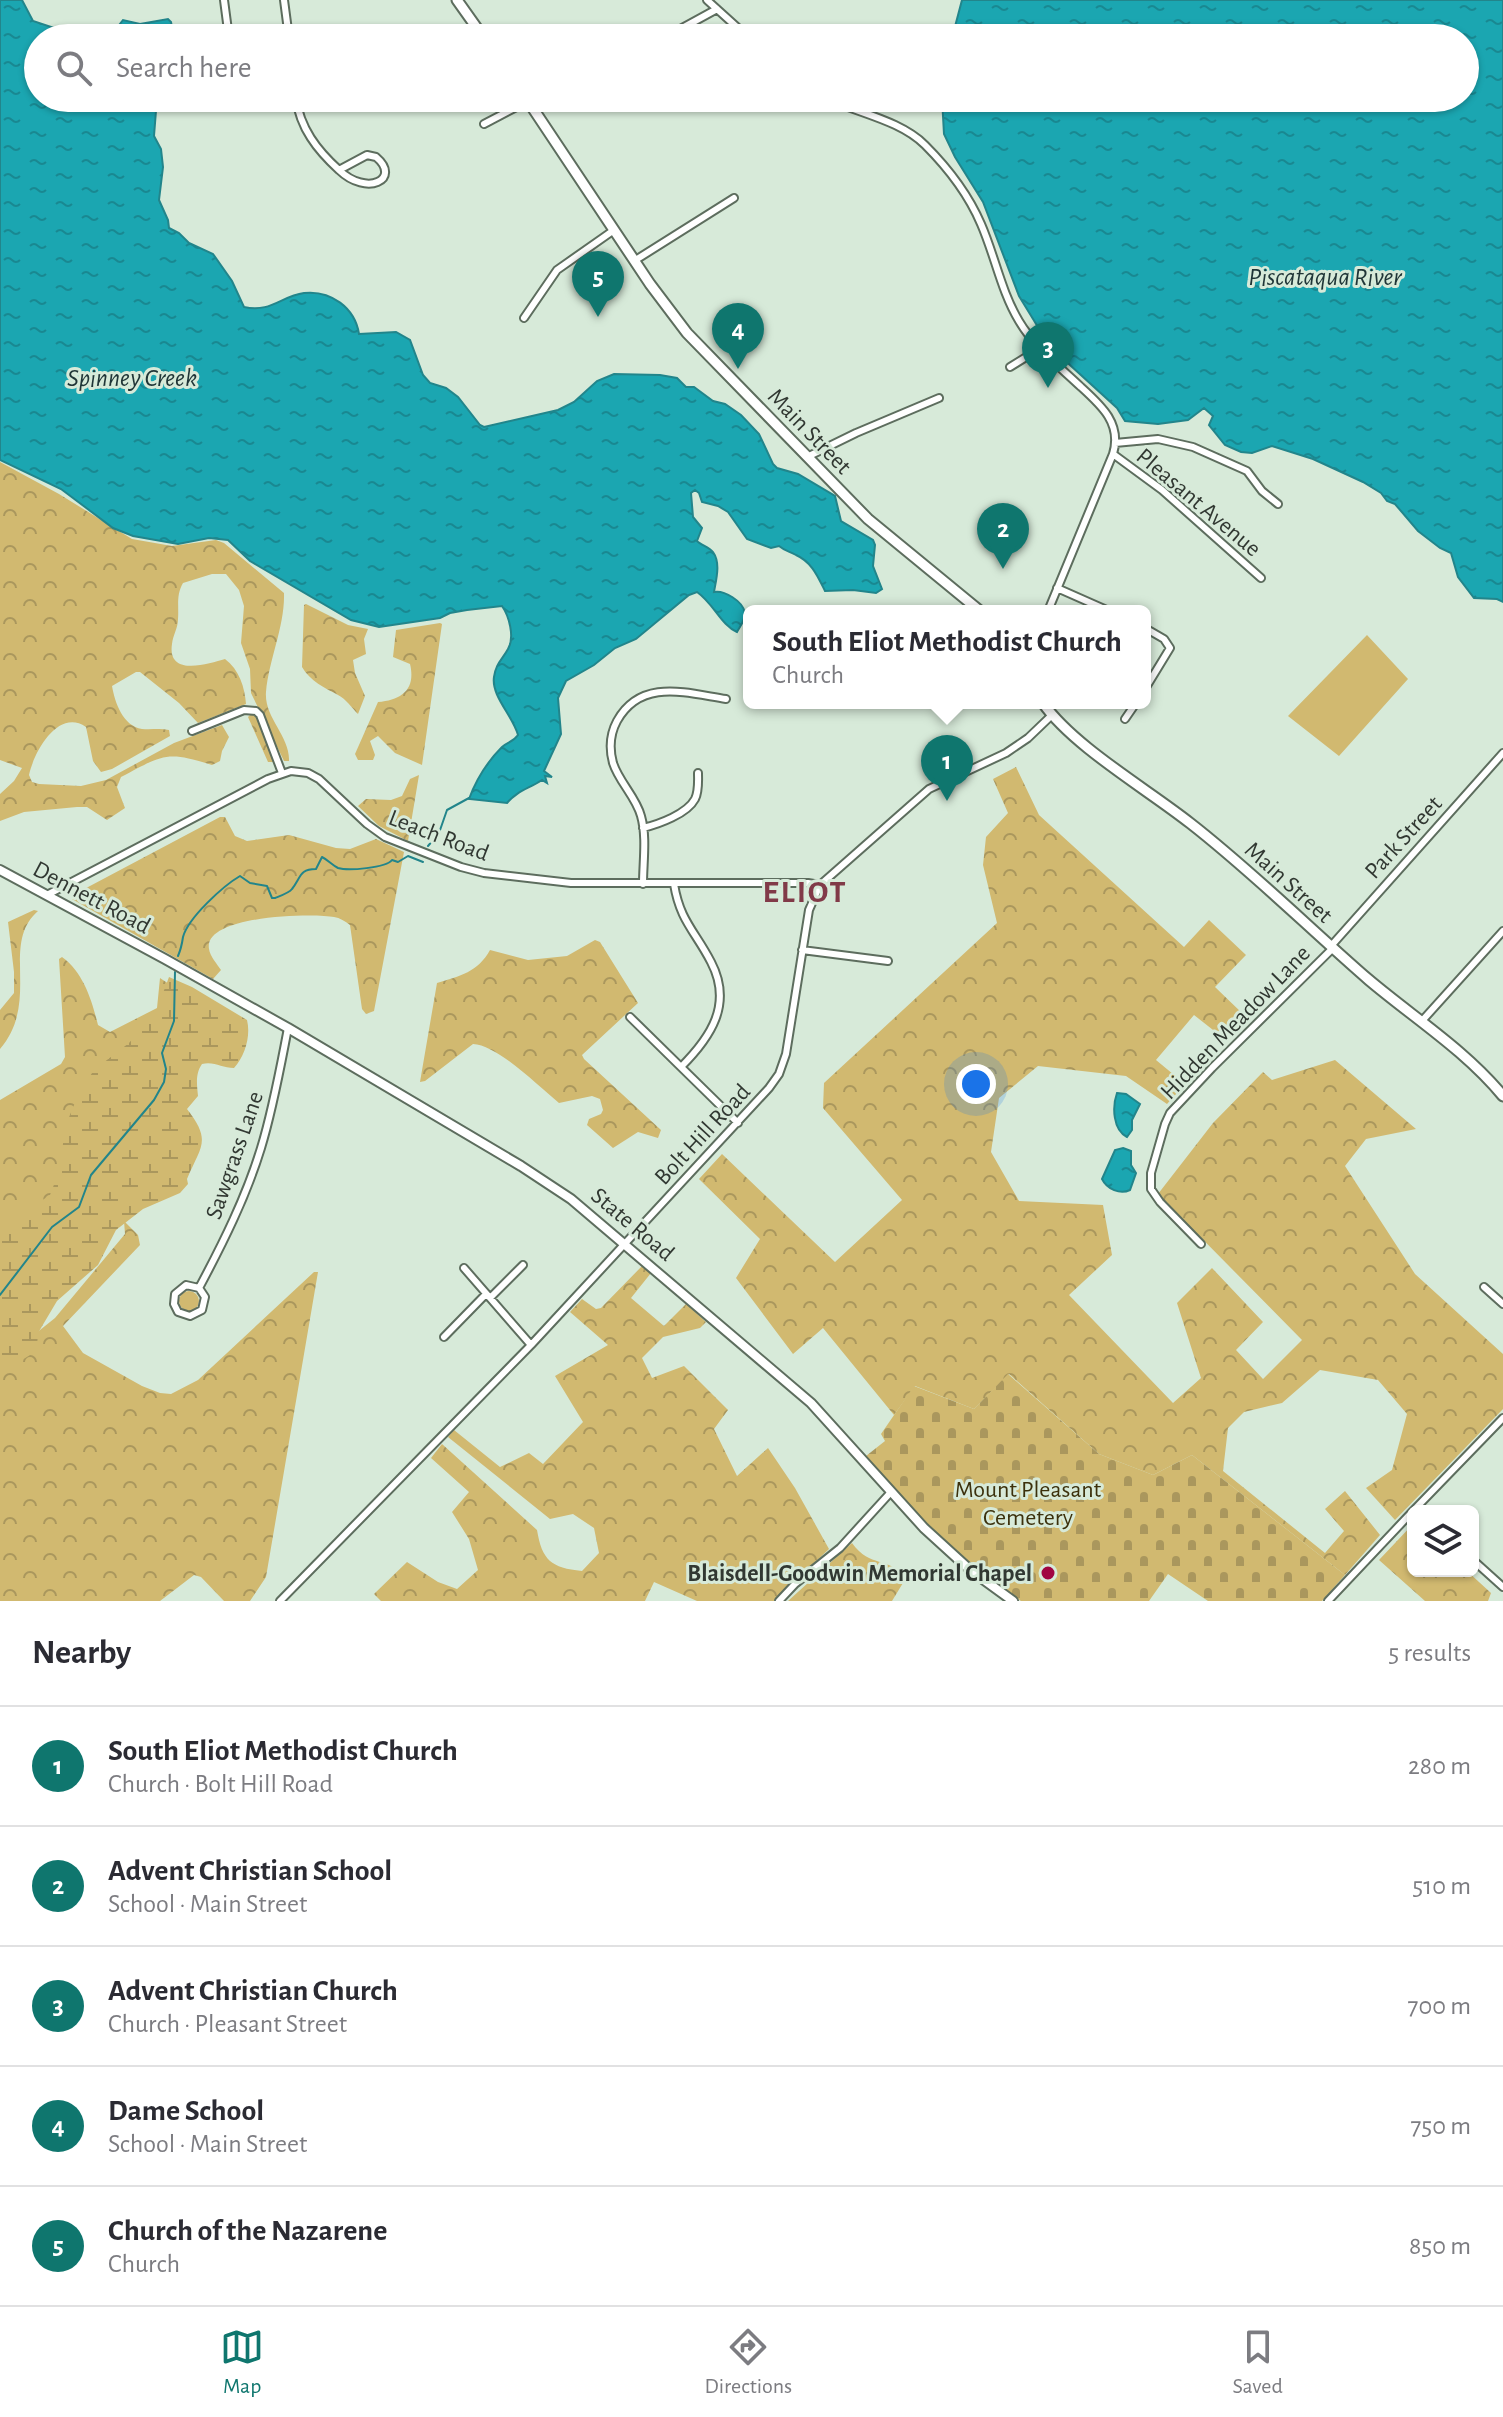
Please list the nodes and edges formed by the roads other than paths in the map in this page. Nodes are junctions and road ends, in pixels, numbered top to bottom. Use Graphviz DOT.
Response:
graph roads {
  1 [pos="224,0"];
  2 [pos="284,0"];
  3 [pos="457,0"];
  4 [pos="707,0"];
  5 [pos="717,9"];
  6 [pos="227,24"];
  7 [pos="287,24"];
  8 [pos="474,24"];
  9 [pos="690,24"];
  10 [pos="734,24"];
  11 [pos="300,112"];
  12 [pos="507,112"];
  13 [pos="535,112"];
  14 [pos="860,112"];
  15 [pos="484,124"];
  16 [pos="339,170"];
  17 [pos="734,198"];
  18 [pos="614,230"];
  19 [pos="634,261"];
  20 [pos="524,318"];
  21 [pos="1039,349"];
  22 [pos="1010,367"];
  23 [pos="939,398"];
  24 [pos="1115,443"];
  25 [pos="1113,454"];
  26 [pos="807,457"];
  27 [pos="1278,504"];
  28 [pos="1261,578"];
  29 [pos="1057,588"];
  30 [pos="973,605"];
  31 [pos="1050,605"];
  32 [pos="1095,605"];
  33 [pos="1151,631"];
  34 [pos="1151,679"];
  35 [pos="726,699"];
  36 [pos="1048,709"];
  37 [pos="1132,709"];
  38 [pos="1052,715"];
  39 [pos="1125,719"];
  40 [pos="192,731"];
  41 [pos="1503,753"];
  42 [pos="282,773"];
  43 [pos="698,773"];
  44 [pos="643,828"];
  45 [pos="0,870"];
  46 [pos="643,884"];
  47 [pos="674,884"];
  48 [pos="820,885"];
  49 [pos="47,895"];
  50 [pos="1503,931"];
  51 [pos="1332,947"];
  52 [pos="802,950"];
  53 [pos="165,959"];
  54 [pos="888,961"];
  55 [pos="630,1017"];
  56 [pos="1421,1022"];
  57 [pos="288,1028"];
  58 [pos="681,1067"];
  59 [pos="1501,1089"];
  60 [pos="738,1123"];
  61 [pos="1201,1244"];
  62 [pos="626,1245"];
  63 [pos="523,1265"];
  64 [pos="464,1268"];
  65 [pos="1484,1287"];
  66 [pos="199,1288"];
  67 [pos="488,1296"];
  68 [pos="1503,1304"];
  69 [pos="444,1337"];
  70 [pos="531,1345"];
  71 [pos="1503,1418"];
  72 [pos="891,1492"];
  73 [pos="1420,1505"];
  74 [pos="1407,1518"];
  75 [pos="1479,1565"];
  76 [pos="1503,1587"];
  77 [pos="280,1601"];
  78 [pos="779,1601"];
  79 [pos="1013,1601"];
  80 [pos="1328,1601"];
  1 -- 6 [label="street"];
  2 -- 7 [label="street"];
  3 -- 8 [label="main road"];
  4 -- 5 [label="street"];
  5 -- 9 [label="street"];
  5 -- 10 [label="street"];
  11 -- 16 [label="street"];
  12 -- 15 [label="street"];
  13 -- 18 [label="main road, Main Street"];
  14 -- 21 [label="street"];
  16 -- 16 [label="street"];
  17 -- 19 [label="street"];
  18 -- 19 [label="main road, Main Street"];
  18 -- 20 [label="street"];
  19 -- 26 [label="main road, Main Street"];
  21 -- 22 [label="street"];
  21 -- 24 [label="street"];
  23 -- 26 [label="street"];
  24 -- 25 [label="street"];
  24 -- 27 [label="street"];
  25 -- 28 [label="street, Pleasant Avenue"];
  25 -- 29 [label="street"];
  26 -- 30 [label="main road, Main Street"];
  29 -- 31 [label="street"];
  29 -- 32 [label="street"];
  33 -- 34 [label="street"];
  35 -- 44 [label="street"];
  36 -- 38 [label="main road, Main Street"];
  37 -- 39 [label="street"];
  38 -- 48 [label="street, Bolt Hill Road"];
  38 -- 51 [label="main road, Main Street"];
  40 -- 42 [label="street"];
  41 -- 51 [label="street, Park Street"];
  42 -- 46 [label="street, Leach Road"];
  42 -- 49 [label="street"];
  43 -- 44 [label="street"];
  44 -- 46 [label="street"];
  45 -- 49 [label="street, Dennett Road"];
  46 -- 47 [label="street, Leach Road"];
  47 -- 48 [label="street, Leach Road"];
  47 -- 58 [label="street"];
  48 -- 52 [label="street, Bolt Hill Road"];
  49 -- 53 [label="street, Dennett Road"];
  50 -- 56 [label="street"];
  51 -- 56 [label="main road, Main Street"];
  51 -- 61 [label="street, Hidden Meadow Lane"];
  52 -- 54 [label="street"];
  52 -- 60 [label="street, Bolt Hill Road"];
  53 -- 57 [label="street, State Road"];
  55 -- 58 [label="street"];
  56 -- 59 [label="main road, Main Street"];
  57 -- 62 [label="street, State Road"];
  57 -- 66 [label="street, Sawgrass Lane"];
  58 -- 60 [label="street"];
  60 -- 62 [label="street, Bolt Hill Road"];
  62 -- 70 [label="street, Bolt Hill Road"];
  62 -- 72 [label="street, State Road"];
  63 -- 67 [label="street"];
  64 -- 67 [label="street"];
  65 -- 68 [label="street"];
  66 -- 66 [label="street, Sawgrass Lane"];
  67 -- 69 [label="street"];
  67 -- 70 [label="street"];
  70 -- 77 [label="street, Bolt Hill Road"];
  71 -- 73 [label="street"];
  72 -- 78 [label="street"];
  72 -- 79 [label="street, State Road"];
  74 -- 80 [label="street"];
  75 -- 76 [label="street"];
}
